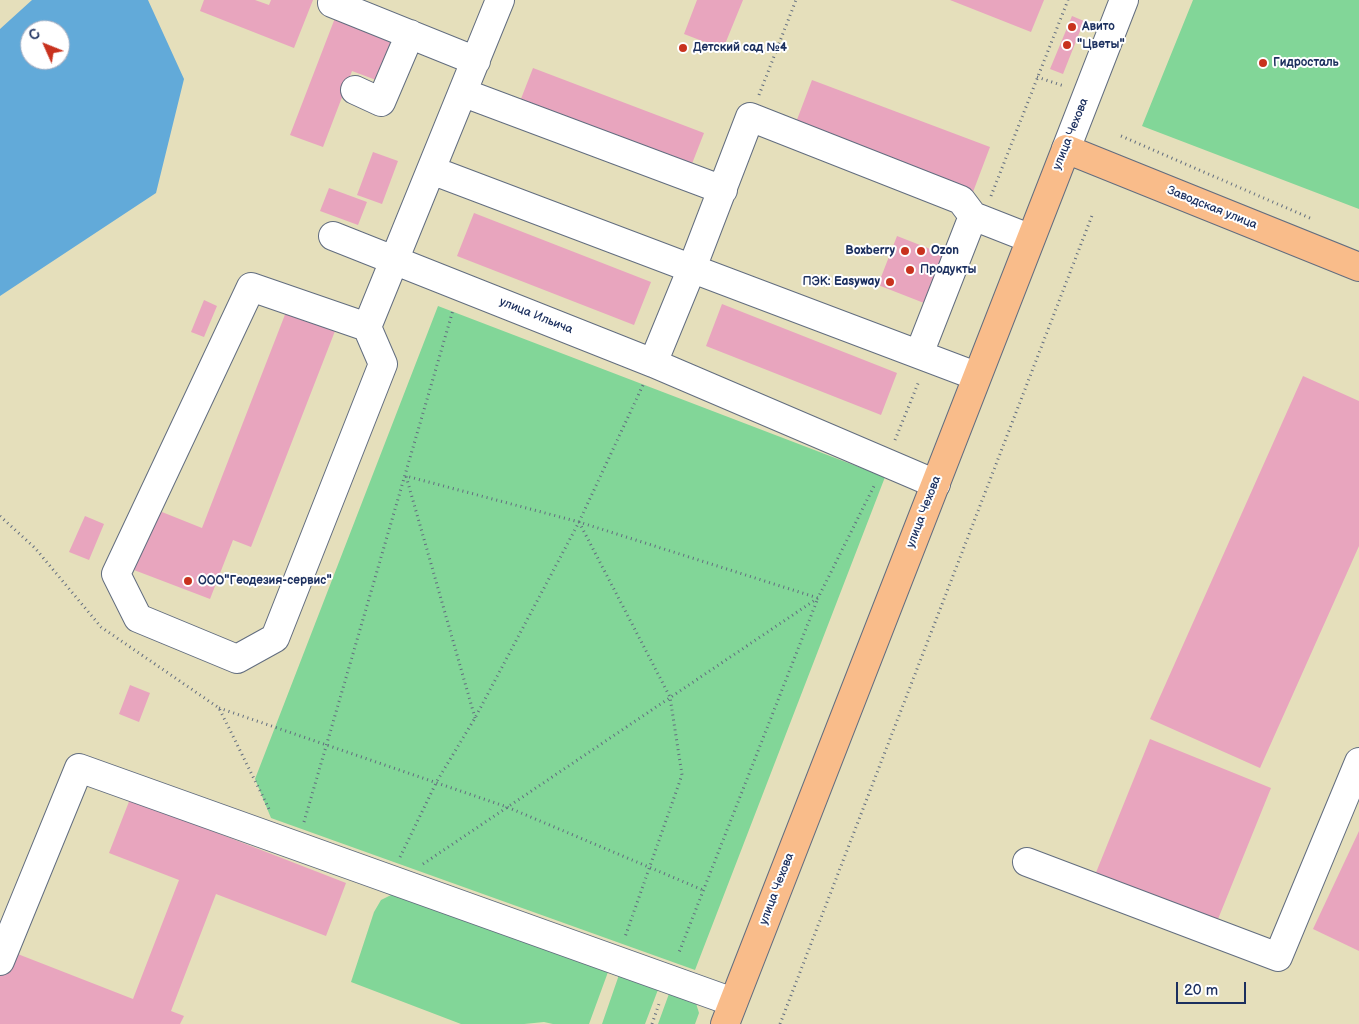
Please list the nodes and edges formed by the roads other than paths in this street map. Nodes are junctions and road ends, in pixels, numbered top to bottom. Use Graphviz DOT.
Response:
graph roads {
  1 [pos="333,0"];
  2 [pos="500,0"];
  3 [pos="1124,0"];
  4 [pos="410,34"];
  5 [pos="476,61"];
  6 [pos="355,90"];
  7 [pos="464,93"];
  8 [pos="1066,149"];
  9 [pos="431,170"];
  10 [pos="723,190"];
  11 [pos="977,218"];
  12 [pos="332,236"];
  13 [pos="1029,238"];
  14 [pos="394,259"];
  15 [pos="1359,267"];
  16 [pos="692,268"];
  17 [pos="367,327"];
  18 [pos="924,356"];
  19 [pos="653,363"];
  20 [pos="976,376"];
  21 [pos="936,484"];
  22 [pos="1359,762"];
  23 [pos="1027,862"];
  24 [pos="0,961"];
  25 [pos="729,1013"];
  1 -- 4 [label="street"];
  2 -- 5 [label="street"];
  3 -- 8 [label="street, улица Чехова"];
  4 -- 5 [label="street"];
  4 -- 6 [label="street"];
  5 -- 7 [label="street"];
  7 -- 9 [label="street"];
  7 -- 10 [label="street"];
  8 -- 13 [label="main road, улица Чехова"];
  8 -- 15 [label="main road, Заводская улица"];
  9 -- 14 [label="street"];
  9 -- 16 [label="street"];
  10 -- 11 [label="street"];
  10 -- 16 [label="street"];
  11 -- 13 [label="street"];
  11 -- 18 [label="street"];
  12 -- 14 [label="street, улица Ильича"];
  13 -- 20 [label="main road, улица Чехова"];
  14 -- 17 [label="street"];
  14 -- 19 [label="street, улица Ильича"];
  16 -- 18 [label="street"];
  16 -- 19 [label="street"];
  17 -- 17 [label="street"];
  18 -- 20 [label="street"];
  19 -- 21 [label="street, улица Ильича"];
  20 -- 21 [label="main road, улица Чехова"];
  21 -- 25 [label="main road, улица Чехова"];
  22 -- 23 [label="street"];
  24 -- 25 [label="street"];
}
